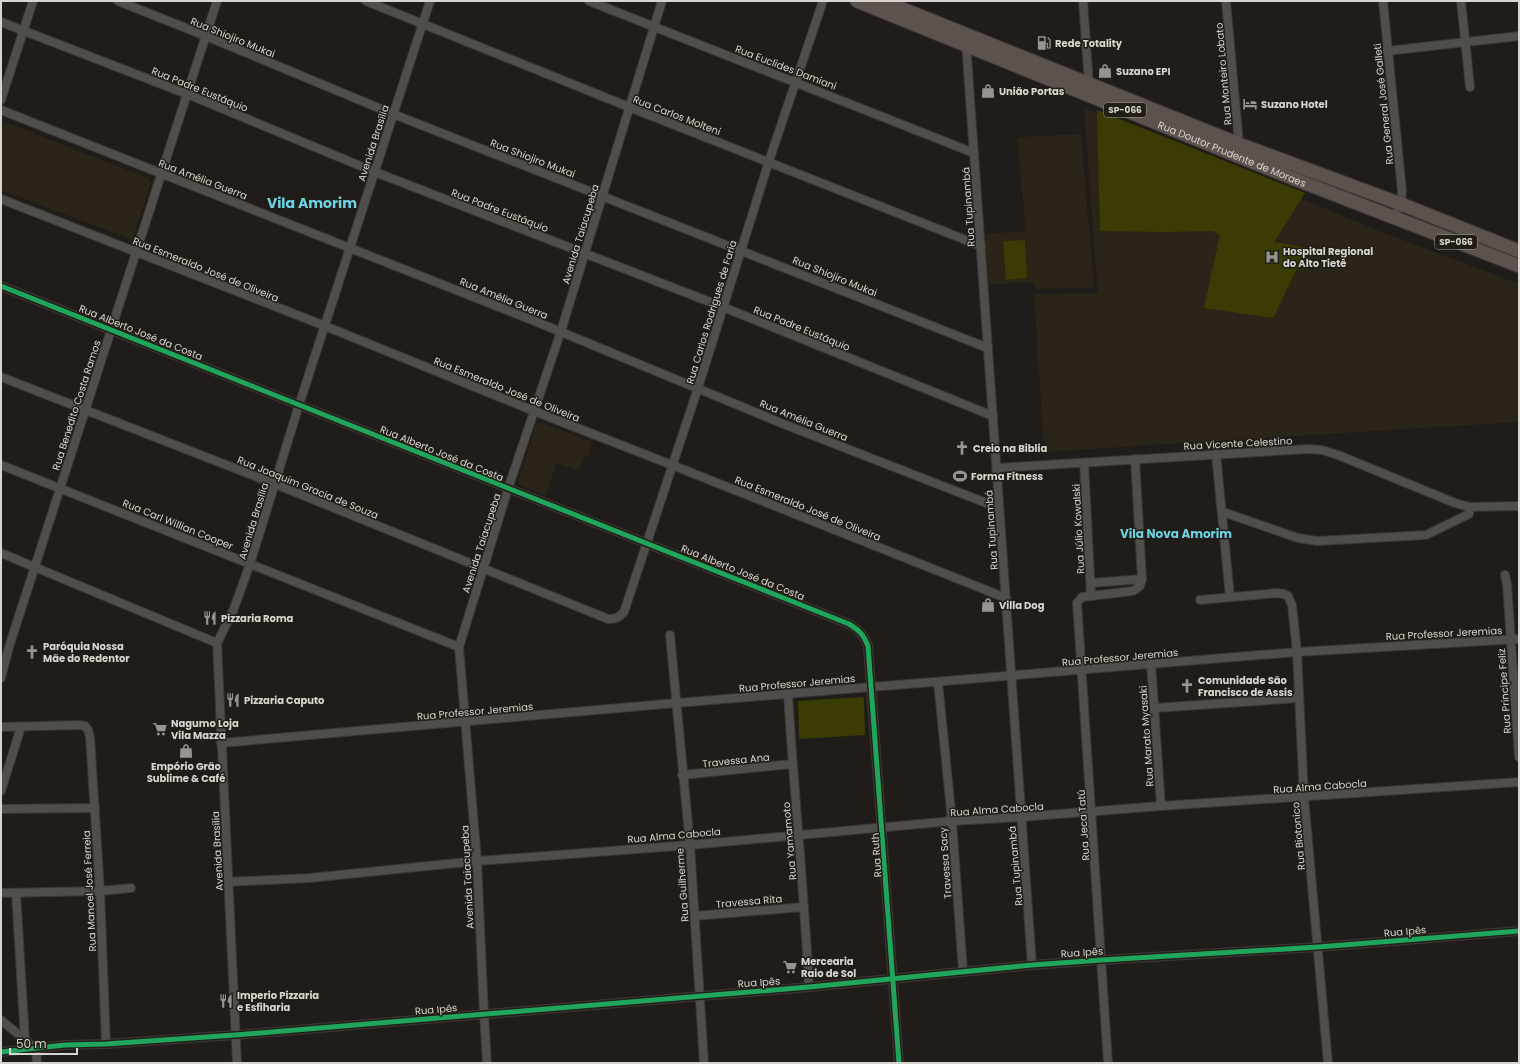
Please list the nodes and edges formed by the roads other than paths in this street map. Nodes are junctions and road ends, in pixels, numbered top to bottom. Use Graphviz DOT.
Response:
graph roads {
  1 [pos="33,1"];
  2 [pos="118,1"];
  3 [pos="217,1"];
  4 [pos="366,1"];
  5 [pos="430,1"];
  6 [pos="589,1"];
  7 [pos="662,1"];
  8 [pos="823,1"];
  9 [pos="857,1"];
  10 [pos="883,1"];
  11 [pos="1083,1"];
  12 [pos="1226,1"];
  13 [pos="1383,1"];
  14 [pos="1461,1"];
  15 [pos="891,14"];
  16 [pos="1,22"];
  17 [pos="939,23"];
  18 [pos="422,24"];
  19 [pos="654,27"];
  20 [pos="24,31"];
  21 [pos="206,36"];
  22 [pos="1519,36"];
  23 [pos="966,41"];
  24 [pos="1466,42"];
  25 [pos="1387,51"];
  26 [pos="796,82"];
  27 [pos="1089,85"];
  28 [pos="1470,87"];
  29 [pos="187,94"];
  30 [pos="1,100"];
  31 [pos="629,107"];
  32 [pos="1,110"];
  33 [pos="393,114"];
  34 [pos="1239,144"];
  35 [pos="974,152"];
  36 [pos="769,161"];
  37 [pos="375,172"];
  38 [pos="161,174"];
  39 [pos="602,196"];
  40 [pos="1,198"];
  41 [pos="1401,204"];
  42 [pos="1393,217"];
  43 [pos="981,246"];
  44 [pos="350,247"];
  45 [pos="740,250"];
  46 [pos="1519,251"];
  47 [pos="136,252"];
  48 [pos="585,253"];
  49 [pos="1519,266"];
  50 [pos="1,286"];
  51 [pos="723,308"];
  52 [pos="326,326"];
  53 [pos="111,330"];
  54 [pos="561,331"];
  55 [pos="988,348"];
  56 [pos="1,377"];
  57 [pos="698,388"];
  58 [pos="299,405"];
  59 [pos="85,409"];
  60 [pos="534,411"];
  61 [pos="993,416"];
  62 [pos="1216,454"];
  63 [pos="1135,459"];
  64 [pos="1084,463"];
  65 [pos="1,465"];
  66 [pos="672,465"];
  67 [pos="997,468"];
  68 [pos="275,484"];
  69 [pos="60,488"];
  70 [pos="508,489"];
  71 [pos="1519,506"];
  72 [pos="1470,507"];
  73 [pos="999,508"];
  74 [pos="1223,512"];
  75 [pos="646,543"];
  76 [pos="1,553"];
  77 [pos="250,564"];
  78 [pos="35,566"];
  79 [pos="483,568"];
  80 [pos="1504,575"];
  81 [pos="1142,579"];
  82 [pos="1091,583"];
  83 [pos="1091,595"];
  84 [pos="1230,597"];
  85 [pos="1006,598"];
  86 [pos="1200,600"];
  87 [pos="608,619"];
  88 [pos="670,635"];
  89 [pos="1515,639"];
  90 [pos="217,643"];
  91 [pos="5,646"];
  92 [pos="868,646"];
  93 [pos="459,647"];
  94 [pos="1297,652"];
  95 [pos="1151,664"];
  96 [pos="1082,670"];
  97 [pos="1011,676"];
  98 [pos="1,678"];
  99 [pos="938,682"];
  100 [pos="871,687"];
  101 [pos="788,694"];
  102 [pos="1299,698"];
  103 [pos="676,703"];
  104 [pos="1155,708"];
  105 [pos="466,722"];
  106 [pos="21,727"];
  107 [pos="1,728"];
  108 [pos="222,743"];
  109 [pos="1519,758"];
  110 [pos="792,764"];
  111 [pos="682,775"];
  112 [pos="1519,782"];
  113 [pos="1,791"];
  114 [pos="1304,797"];
  115 [pos="1161,806"];
  116 [pos="95,808"];
  117 [pos="1,809"];
  118 [pos="1092,812"];
  119 [pos="1021,818"];
  120 [pos="952,821"];
  121 [pos="883,827"];
  122 [pos="799,834"];
  123 [pos="690,845"];
  124 [pos="477,861"];
  125 [pos="228,882"];
  126 [pos="131,888"];
  127 [pos="100,891"];
  128 [pos="1,893"];
  129 [pos="16,893"];
  130 [pos="804,907"];
  131 [pos="695,916"];
  132 [pos="1519,931"];
  133 [pos="1318,947"];
  134 [pos="1102,960"];
  135 [pos="1032,965"];
  136 [pos="963,971"];
  137 [pos="893,978"];
  138 [pos="809,987"];
  139 [pos="700,996"];
  140 [pos="484,1014"];
  141 [pos="1,1020"];
  142 [pos="235,1035"];
  143 [pos="25,1040"];
  144 [pos="106,1044"];
  145 [pos="36,1048"];
  146 [pos="1,1052"];
  147 [pos="37,1063"];
  148 [pos="237,1063"];
  149 [pos="487,1063"];
  150 [pos="704,1063"];
  151 [pos="899,1063"];
  152 [pos="1108,1063"];
  153 [pos="1328,1063"];
  1 -- 20 [label="street"];
  2 -- 21 [label="street, Rua Shiojiro Mukai"];
  3 -- 21 [label="street, Rua Benedito Costa Ramos"];
  4 -- 18 [label="street, Rua Carlos Molteni"];
  5 -- 18 [label="street, Avenida Brasília"];
  6 -- 19 [label="street, Rua Euclides Damiani"];
  7 -- 19 [label="street, Avenida Taiacupeba"];
  8 -- 26 [label="street, Rua Carlos Rodrigues de Faria"];
  9 -- 15 [label="highway, Rua Doutor Prudente de Moraes / SP-066"];
  10 -- 17 [label="highway, Rua Doutor Prudente de Moraes / SP-066"];
  11 -- 27 [label="street"];
  12 -- 34 [label="street, Rua Monteiro Lobato"];
  13 -- 25 [label="street, Rua General José Galleti"];
  14 -- 24 [label="street"];
  15 -- 17 [label="highway"];
  15 -- 23 [label="highway, Rua Doutor Prudente de Moraes / SP-066"];
  16 -- 20 [label="street, Rua Padre Eustáquio"];
  17 -- 23 [label="highway, Rua Doutor Prudente de Moraes / SP-066"];
  18 -- 31 [label="street, Rua Carlos Molteni"];
  18 -- 33 [label="street, Avenida Brasília"];
  19 -- 26 [label="street, Rua Euclides Damiani"];
  19 -- 31 [label="street, Avenida Taiacupeba"];
  20 -- 29 [label="street, Rua Padre Eustáquio"];
  20 -- 30 [label="street"];
  21 -- 29 [label="street, Rua Benedito Costa Ramos"];
  21 -- 33 [label="street, Rua Shiojiro Mukai"];
  22 -- 24 [label="street"];
  23 -- 27 [label="highway, Rua Doutor Prudente de Moraes / SP-066"];
  23 -- 35 [label="street, Rua Tupinambá"];
  23 -- 42 [label="highway, Rua Doutor Prudente de Moraes / SP-066"];
  24 -- 25 [label="street"];
  24 -- 28 [label="street"];
  25 -- 41 [label="street, Rua General José Galleti"];
  26 -- 35 [label="street, Rua Euclides Damiani"];
  26 -- 36 [label="street, Rua Carlos Rodrigues de Faria"];
  27 -- 34 [label="highway, Rua Doutor Prudente de Moraes / SP-066"];
  29 -- 37 [label="street, Rua Padre Eustáquio"];
  29 -- 38 [label="street, Rua Benedito Costa Ramos"];
  31 -- 36 [label="street, Rua Carlos Molteni"];
  31 -- 39 [label="street, Avenida Taiacupeba"];
  32 -- 38 [label="street, Rua Amélia Guerra"];
  33 -- 37 [label="street, Avenida Brasília"];
  33 -- 39 [label="street, Rua Shiojiro Mukai"];
  34 -- 41 [label="highway, Rua Doutor Prudente de Moraes / SP-066"];
  35 -- 43 [label="street, Rua Tupinambá"];
  36 -- 43 [label="street, Rua Carlos Molteni"];
  36 -- 45 [label="street, Rua Carlos Rodrigues de Faria"];
  37 -- 44 [label="street, Avenida Brasília"];
  37 -- 48 [label="street, Rua Padre Eustáquio"];
  38 -- 44 [label="street, Rua Amélia Guerra"];
  38 -- 47 [label="street, Rua Benedito Costa Ramos"];
  39 -- 45 [label="street, Rua Shiojiro Mukai"];
  39 -- 48 [label="street, Avenida Taiacupeba"];
  40 -- 47 [label="street, Rua Esmeraldo José de Oliveira"];
  41 -- 42 [label="street"];
  41 -- 46 [label="highway, Rua Doutor Prudente de Moraes / SP-066"];
  42 -- 49 [label="highway, Rua Doutor Prudente de Moraes / SP-066"];
  43 -- 55 [label="street, Rua Tupinambá"];
  44 -- 52 [label="street, Avenida Brasília"];
  44 -- 54 [label="street, Rua Amélia Guerra"];
  45 -- 51 [label="street, Rua Carlos Rodrigues de Faria"];
  45 -- 55 [label="street, Rua Shiojiro Mukai"];
  47 -- 52 [label="street, Rua Esmeraldo José de Oliveira"];
  47 -- 53 [label="street, Rua Benedito Costa Ramos"];
  48 -- 51 [label="street, Rua Padre Eustáquio"];
  48 -- 54 [label="street, Avenida Taiacupeba"];
  50 -- 53 [label="street, Rua Alberto José da Costa"];
  51 -- 57 [label="street, Rua Carlos Rodrigues de Faria"];
  51 -- 61 [label="street, Rua Padre Eustáquio"];
  52 -- 58 [label="street, Avenida Brasília"];
  52 -- 60 [label="street, Rua Esmeraldo José de Oliveira"];
  53 -- 58 [label="street, Rua Alberto José da Costa"];
  53 -- 59 [label="street, Rua Benedito Costa Ramos"];
  54 -- 57 [label="street, Rua Amélia Guerra"];
  54 -- 60 [label="street, Avenida Taiacupeba"];
  55 -- 61 [label="street, Rua Tupinambá"];
  56 -- 59 [label="street, Rua Joaquim Gracia de Souza"];
  57 -- 66 [label="street, Rua Carlos Rodrigues de Faria"];
  57 -- 73 [label="street, Rua Amélia Guerra"];
  58 -- 68 [label="street, Avenida Brasília"];
  58 -- 70 [label="street, Rua Alberto José da Costa"];
  59 -- 68 [label="street, Rua Joaquim Gracia de Souza"];
  59 -- 69 [label="street, Rua Benedito Costa Ramos"];
  60 -- 66 [label="street, Rua Esmeraldo José de Oliveira"];
  60 -- 70 [label="street, Avenida Taiacupeba"];
  61 -- 67 [label="street, Rua Tupinambá"];
  62 -- 63 [label="street, Rua Vicente Celestino"];
  62 -- 72 [label="street, Rua Vicente Celestino"];
  62 -- 74 [label="street"];
  63 -- 64 [label="street, Rua Vicente Celestino"];
  63 -- 81 [label="street"];
  64 -- 67 [label="street, Rua Vicente Celestino"];
  64 -- 82 [label="street, Rua Júlio Kowalski"];
  65 -- 69 [label="street, Rua Carl Willian Cooper"];
  66 -- 75 [label="street, Rua Carlos Rodrigues de Faria"];
  66 -- 85 [label="street, Rua Esmeraldo José de Oliveira"];
  67 -- 73 [label="street, Rua Tupinambá"];
  68 -- 77 [label="street, Avenida Brasília"];
  68 -- 79 [label="street, Rua Joaquim Gracia de Souza"];
  69 -- 77 [label="street, Rua Carl Willian Cooper"];
  69 -- 78 [label="street, Rua Benedito Costa Ramos"];
  70 -- 75 [label="street, Rua Alberto José da Costa"];
  70 -- 79 [label="street, Avenida Taiacupeba"];
  71 -- 72 [label="street, Rua Vicente Celestino"];
  72 -- 74 [label="street"];
  73 -- 85 [label="street, Rua Tupinambá"];
  74 -- 84 [label="street"];
  75 -- 87 [label="street, Rua Carlos Rodrigues de Faria"];
  75 -- 92 [label="street, Rua Alberto José da Costa"];
  76 -- 78 [label="street"];
  77 -- 90 [label="street, Avenida Brasília"];
  77 -- 93 [label="street, Rua Carl Willian Cooper"];
  78 -- 90 [label="street"];
  78 -- 91 [label="street, Rua Benedito Costa Ramos"];
  79 -- 87 [label="street, Rua Joaquim Gracia de Souza"];
  79 -- 93 [label="street, Avenida Taiacupeba"];
  80 -- 89 [label="street, Rua Principe Feliz"];
  81 -- 82 [label="street"];
  81 -- 83 [label="street"];
  82 -- 83 [label="street, Rua Júlio Kowalski"];
  83 -- 96 [label="street, Rua Jeca Tatú"];
  84 -- 86 [label="street"];
  84 -- 94 [label="street, Rua Biotonico"];
  85 -- 97 [label="street, Rua Tupinambá"];
  88 -- 103 [label="street, Rua Guilherme"];
  89 -- 94 [label="street, Rua Professor Jeremias"];
  89 -- 109 [label="street, Rua Principe Feliz"];
  90 -- 108 [label="street, Avenida Brasília"];
  91 -- 98 [label="street, Rua Benedito Costa Ramos"];
  92 -- 100 [label="street, Rua Ruth"];
  93 -- 105 [label="street, Avenida Taiacupeba"];
  94 -- 95 [label="street, Rua Professor Jeremias"];
  94 -- 102 [label="street, Rua Biotonico"];
  95 -- 96 [label="street, Rua Professor Jeremias"];
  95 -- 104 [label="street, Rua Marato Myasaki"];
  96 -- 97 [label="street, Rua Professor Jeremias"];
  96 -- 118 [label="street, Rua Jeca Tatú"];
  97 -- 99 [label="street, Rua Professor Jeremias"];
  97 -- 119 [label="street, Rua Tupinambá"];
  99 -- 100 [label="street, Rua Professor Jeremias"];
  99 -- 120 [label="street, Travessa Sacy"];
  100 -- 101 [label="street, Rua Professor Jeremias"];
  100 -- 121 [label="street, Rua Ruth"];
  101 -- 103 [label="street, Rua Professor Jeremias"];
  101 -- 110 [label="street, Rua Yamamoto"];
  102 -- 104 [label="street"];
  102 -- 114 [label="street, Rua Biotonico"];
  103 -- 105 [label="street, Rua Professor Jeremias"];
  103 -- 111 [label="street, Rua Guilherme"];
  104 -- 115 [label="street, Rua Marato Myasaki"];
  105 -- 108 [label="street, Rua Professor Jeremias"];
  105 -- 124 [label="street, Avenida Taiacupeba"];
  106 -- 107 [label="street"];
  106 -- 113 [label="street"];
  106 -- 116 [label="street, Rua Manoel José Ferreia"];
  108 -- 125 [label="street, Avenida Brasília"];
  110 -- 111 [label="street, Travessa Ana"];
  110 -- 122 [label="street, Rua Yamamoto"];
  111 -- 123 [label="street, Rua Guilherme"];
  112 -- 114 [label="street, Rua Alma Cabocla"];
  114 -- 115 [label="street, Rua Alma Cabocla"];
  114 -- 133 [label="street, Rua Biotonico"];
  115 -- 118 [label="street, Rua Alma Cabocla"];
  116 -- 117 [label="street"];
  116 -- 127 [label="street, Rua Manoel José Ferreia"];
  118 -- 119 [label="street, Rua Alma Cabocla"];
  118 -- 134 [label="street, Rua Jeca Tatú"];
  119 -- 120 [label="street, Rua Alma Cabocla"];
  119 -- 135 [label="street, Rua Tupinambá"];
  120 -- 121 [label="street, Rua Alma Cabocla"];
  120 -- 136 [label="street, Travessa Sacy"];
  121 -- 122 [label="street, Rua Alma Cabocla"];
  121 -- 137 [label="street, Rua Ruth"];
  122 -- 123 [label="street, Rua Alma Cabocla"];
  122 -- 130 [label="street, Rua Yamamoto"];
  123 -- 124 [label="street, Rua Alma Cabocla"];
  123 -- 131 [label="street, Rua Guilherme"];
  124 -- 125 [label="street, Rua Alma Cabocla"];
  124 -- 140 [label="street, Avenida Taiacupeba"];
  125 -- 142 [label="street, Avenida Brasília"];
  126 -- 127 [label="street"];
  127 -- 129 [label="street"];
  127 -- 144 [label="street, Rua Manoel José Ferreia"];
  128 -- 129 [label="street"];
  129 -- 143 [label="street"];
  130 -- 131 [label="street, Travessa Rita"];
  130 -- 138 [label="street, Rua Yamamoto"];
  131 -- 139 [label="street, Rua Guilherme"];
  132 -- 133 [label="street, Rua Ipês"];
  133 -- 134 [label="street, Rua Ipês"];
  133 -- 153 [label="street, Rua Biotonico"];
  134 -- 135 [label="street, Rua Ipês"];
  134 -- 152 [label="street, Rua Jeca Tatú"];
  135 -- 136 [label="street, Rua Ipês"];
  136 -- 137 [label="street, Rua Ipês"];
  137 -- 138 [label="street, Rua Ipês"];
  137 -- 151 [label="street, Rua Ruth"];
  138 -- 139 [label="street, Rua Ipês"];
  139 -- 140 [label="street, Rua Ipês"];
  139 -- 150 [label="street, Rua Guilherme"];
  140 -- 142 [label="street, Rua Ipês"];
  140 -- 149 [label="street, Avenida Taiacupeba"];
  141 -- 143 [label="street"];
  142 -- 144 [label="street, Rua Ipês"];
  142 -- 148 [label="street, Avenida Brasília"];
  143 -- 145 [label="street"];
  144 -- 145 [label="street, Rua Ipês"];
  145 -- 146 [label="street, Rua Ipês"];
  145 -- 147 [label="street"];
}
